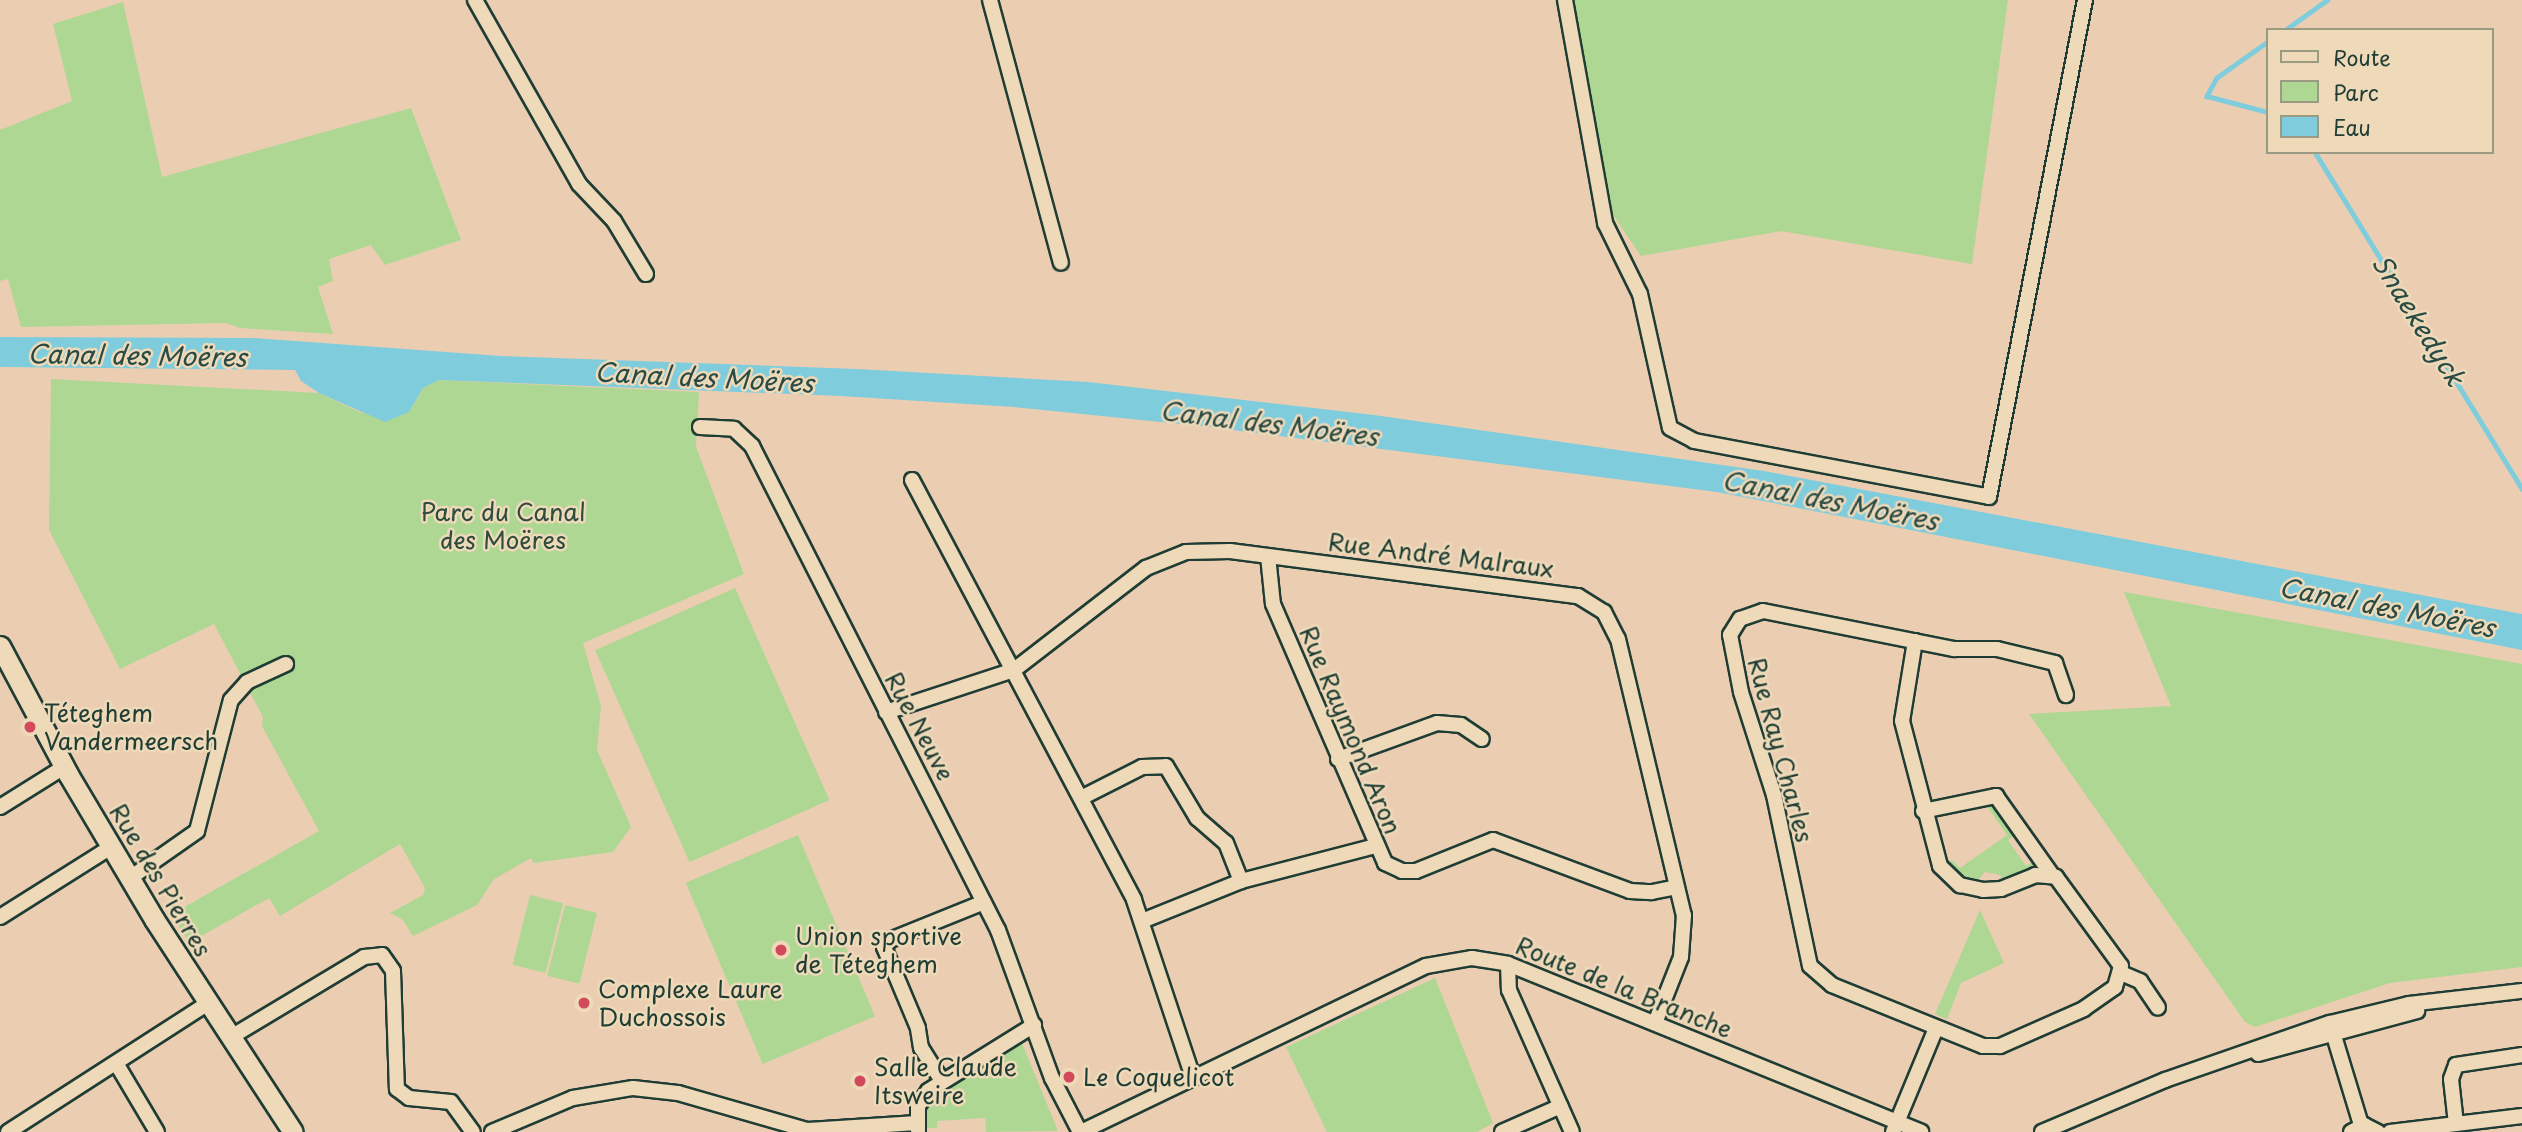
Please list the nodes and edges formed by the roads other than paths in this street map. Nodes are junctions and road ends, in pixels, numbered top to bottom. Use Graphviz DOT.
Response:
graph roads {
  1 [pos="475,0"];
  2 [pos="990,0"];
  3 [pos="1565,0"];
  4 [pos="2085,0"];
  5 [pos="1061,263"];
  6 [pos="646,274"];
  7 [pos="700,427"];
  8 [pos="912,480"];
  9 [pos="1268,556"];
  10 [pos="1915,641"];
  11 [pos="0,646"];
  12 [pos="286,664"];
  13 [pos="1014,670"];
  14 [pos="2066,695"];
  15 [pos="886,712"];
  16 [pos="1482,739"];
  17 [pos="1338,759"];
  18 [pos="64,767"];
  19 [pos="1082,798"];
  20 [pos="0,807"];
  21 [pos="1923,811"];
  22 [pos="1375,846"];
  23 [pos="111,847"];
  24 [pos="2052,875"];
  25 [pos="130,878"];
  26 [pos="1241,881"];
  27 [pos="1677,887"];
  28 [pos="984,902"];
  29 [pos="0,917"];
  30 [pos="1142,921"];
  31 [pos="1508,964"];
  32 [pos="2121,973"];
  33 [pos="2522,991"];
  34 [pos="208,1003"];
  35 [pos="2158,1008"];
  36 [pos="1655,1023"];
  37 [pos="1034,1025"];
  38 [pos="1936,1028"];
  39 [pos="2332,1029"];
  40 [pos="231,1037"];
  41 [pos="2522,1055"];
  42 [pos="116,1063"];
  43 [pos="1194,1077"];
  44 [pos="942,1081"];
  45 [pos="1561,1106"];
  46 [pos="2522,1116"];
  47 [pos="2456,1124"];
  48 [pos="918,1127"];
  49 [pos="1895,1127"];
  50 [pos="787,1129"];
  51 [pos="2356,1129"];
  52 [pos="8,1132"];
  53 [pos="156,1132"];
  54 [pos="293,1132"];
  55 [pos="473,1132"];
  56 [pos="492,1132"];
  57 [pos="1081,1132"];
  58 [pos="1502,1132"];
  59 [pos="1572,1132"];
  60 [pos="1922,1132"];
  61 [pos="2042,1132"];
  62 [pos="2378,1132"];
  63 [pos="2390,1132"];
  1 -- 6 [label="street"];
  2 -- 5 [label="street"];
  3 -- 4 [label="street"];
  7 -- 15 [label="street, Rue Neuve"];
  8 -- 13 [label="street"];
  9 -- 13 [label="street, Rue André Malraux"];
  9 -- 17 [label="street, Rue Raymond Aron"];
  9 -- 27 [label="street, Rue André Malraux"];
  10 -- 14 [label="street, Rue Ray Charles"];
  10 -- 21 [label="street"];
  10 -- 38 [label="street, Rue Ray Charles"];
  11 -- 18 [label="main road, Rue des Pierres"];
  12 -- 25 [label="street"];
  13 -- 15 [label="street, Rue André Malraux"];
  13 -- 19 [label="street"];
  15 -- 28 [label="street, Rue Neuve"];
  16 -- 17 [label="street"];
  17 -- 22 [label="street, Rue Raymond Aron"];
  18 -- 20 [label="street"];
  18 -- 23 [label="main road, Rue des Pierres"];
  19 -- 26 [label="street"];
  19 -- 30 [label="street"];
  21 -- 24 [label="street"];
  21 -- 24 [label="street"];
  22 -- 26 [label="street"];
  22 -- 27 [label="street, Rue Raymond Aron"];
  23 -- 25 [label="main road, Rue des Pierres"];
  23 -- 29 [label="street"];
  24 -- 32 [label="street"];
  25 -- 34 [label="main road, Rue des Pierres"];
  26 -- 30 [label="street"];
  27 -- 36 [label="street, Rue André Malraux"];
  28 -- 37 [label="street, Rue Neuve"];
  28 -- 44 [label="street"];
  30 -- 43 [label="street"];
  31 -- 36 [label="street, Route de la Branche"];
  31 -- 43 [label="street, Route de la Branche"];
  31 -- 45 [label="street"];
  32 -- 35 [label="street"];
  32 -- 38 [label="street, Rue Ray Charles"];
  33 -- 39 [label="street"];
  34 -- 40 [label="main road, Rue des Pierres"];
  34 -- 42 [label="street"];
  36 -- 49 [label="street, Route de la Branche"];
  37 -- 44 [label="street"];
  37 -- 57 [label="street, Rue Neuve"];
  38 -- 49 [label="street"];
  39 -- 51 [label="street"];
  39 -- 61 [label="street"];
  40 -- 54 [label="main road, Rue des Pierres"];
  40 -- 55 [label="street"];
  41 -- 47 [label="street"];
  42 -- 52 [label="street"];
  42 -- 53 [label="street"];
  43 -- 57 [label="street, Route de la Branche"];
  44 -- 48 [label="street"];
  45 -- 58 [label="street"];
  45 -- 59 [label="street"];
  46 -- 47 [label="street"];
  47 -- 63 [label="street"];
  48 -- 50 [label="street"];
  49 -- 60 [label="street, Route de la Branche"];
  50 -- 56 [label="street"];
  51 -- 62 [label="street"];
}
